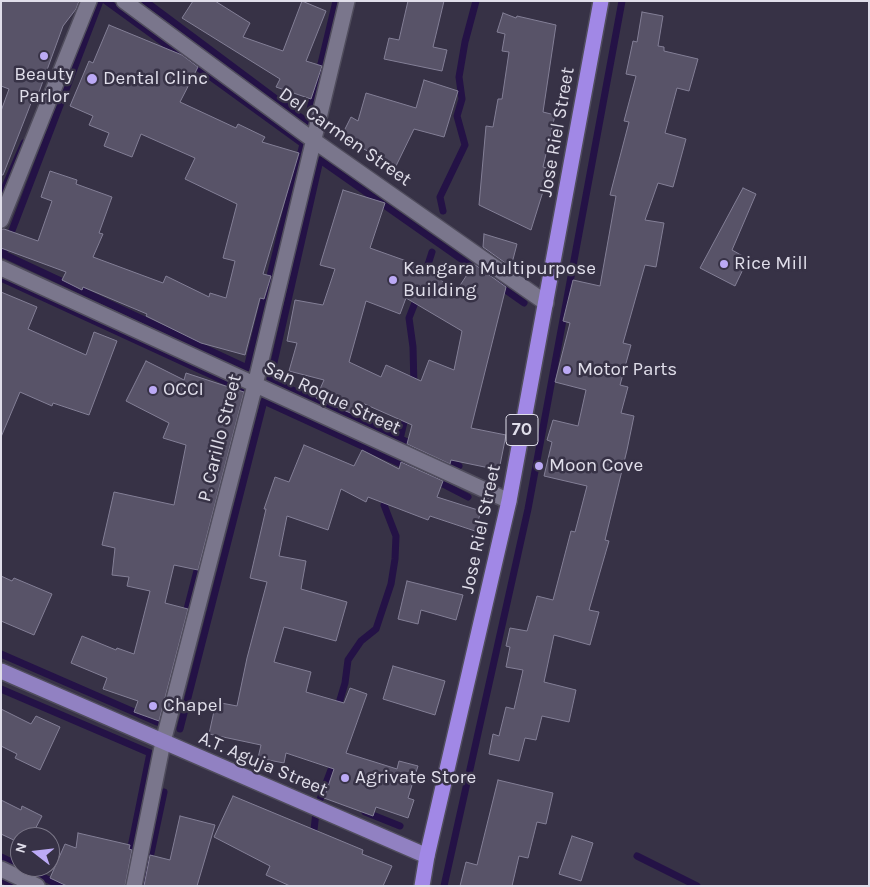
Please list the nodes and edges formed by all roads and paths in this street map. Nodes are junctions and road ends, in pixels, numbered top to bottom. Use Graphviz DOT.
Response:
graph roads {
  1 [pos="89,1"];
  2 [pos="124,1"];
  3 [pos="347,1"];
  4 [pos="601,1"];
  5 [pos="313,140"];
  6 [pos="1,220"];
  7 [pos="1,268"];
  8 [pos="546,303"];
  9 [pos="255,385"];
  10 [pos="509,501"];
  11 [pos="1,672"];
  12 [pos="163,742"];
  13 [pos="427,856"];
  14 [pos="1,869"];
  15 [pos="37,886"];
  16 [pos="134,886"];
  17 [pos="422,886"];
  1 -- 6 [label="street"];
  2 -- 5 [label="street, Del Carmen Street"];
  3 -- 5 [label="street, P. Carillo Street"];
  4 -- 8 [label="highway, Jose Riel Street / 70"];
  5 -- 8 [label="street, Del Carmen Street"];
  5 -- 9 [label="street, P. Carillo Street"];
  7 -- 9 [label="street, San Roque Street"];
  8 -- 10 [label="highway, Jose Riel Street / 70"];
  9 -- 10 [label="street, San Roque Street"];
  9 -- 12 [label="street, P. Carillo Street"];
  10 -- 13 [label="highway, Jose Riel Street / 70"];
  11 -- 12 [label="main road, A.T. Aguja Street"];
  12 -- 13 [label="main road, A.T. Aguja Street"];
  12 -- 16 [label="street, P. Carillo Street"];
  13 -- 17 [label="highway, Jose Riel Street / 70"];
  14 -- 15 [label="street"];
}
